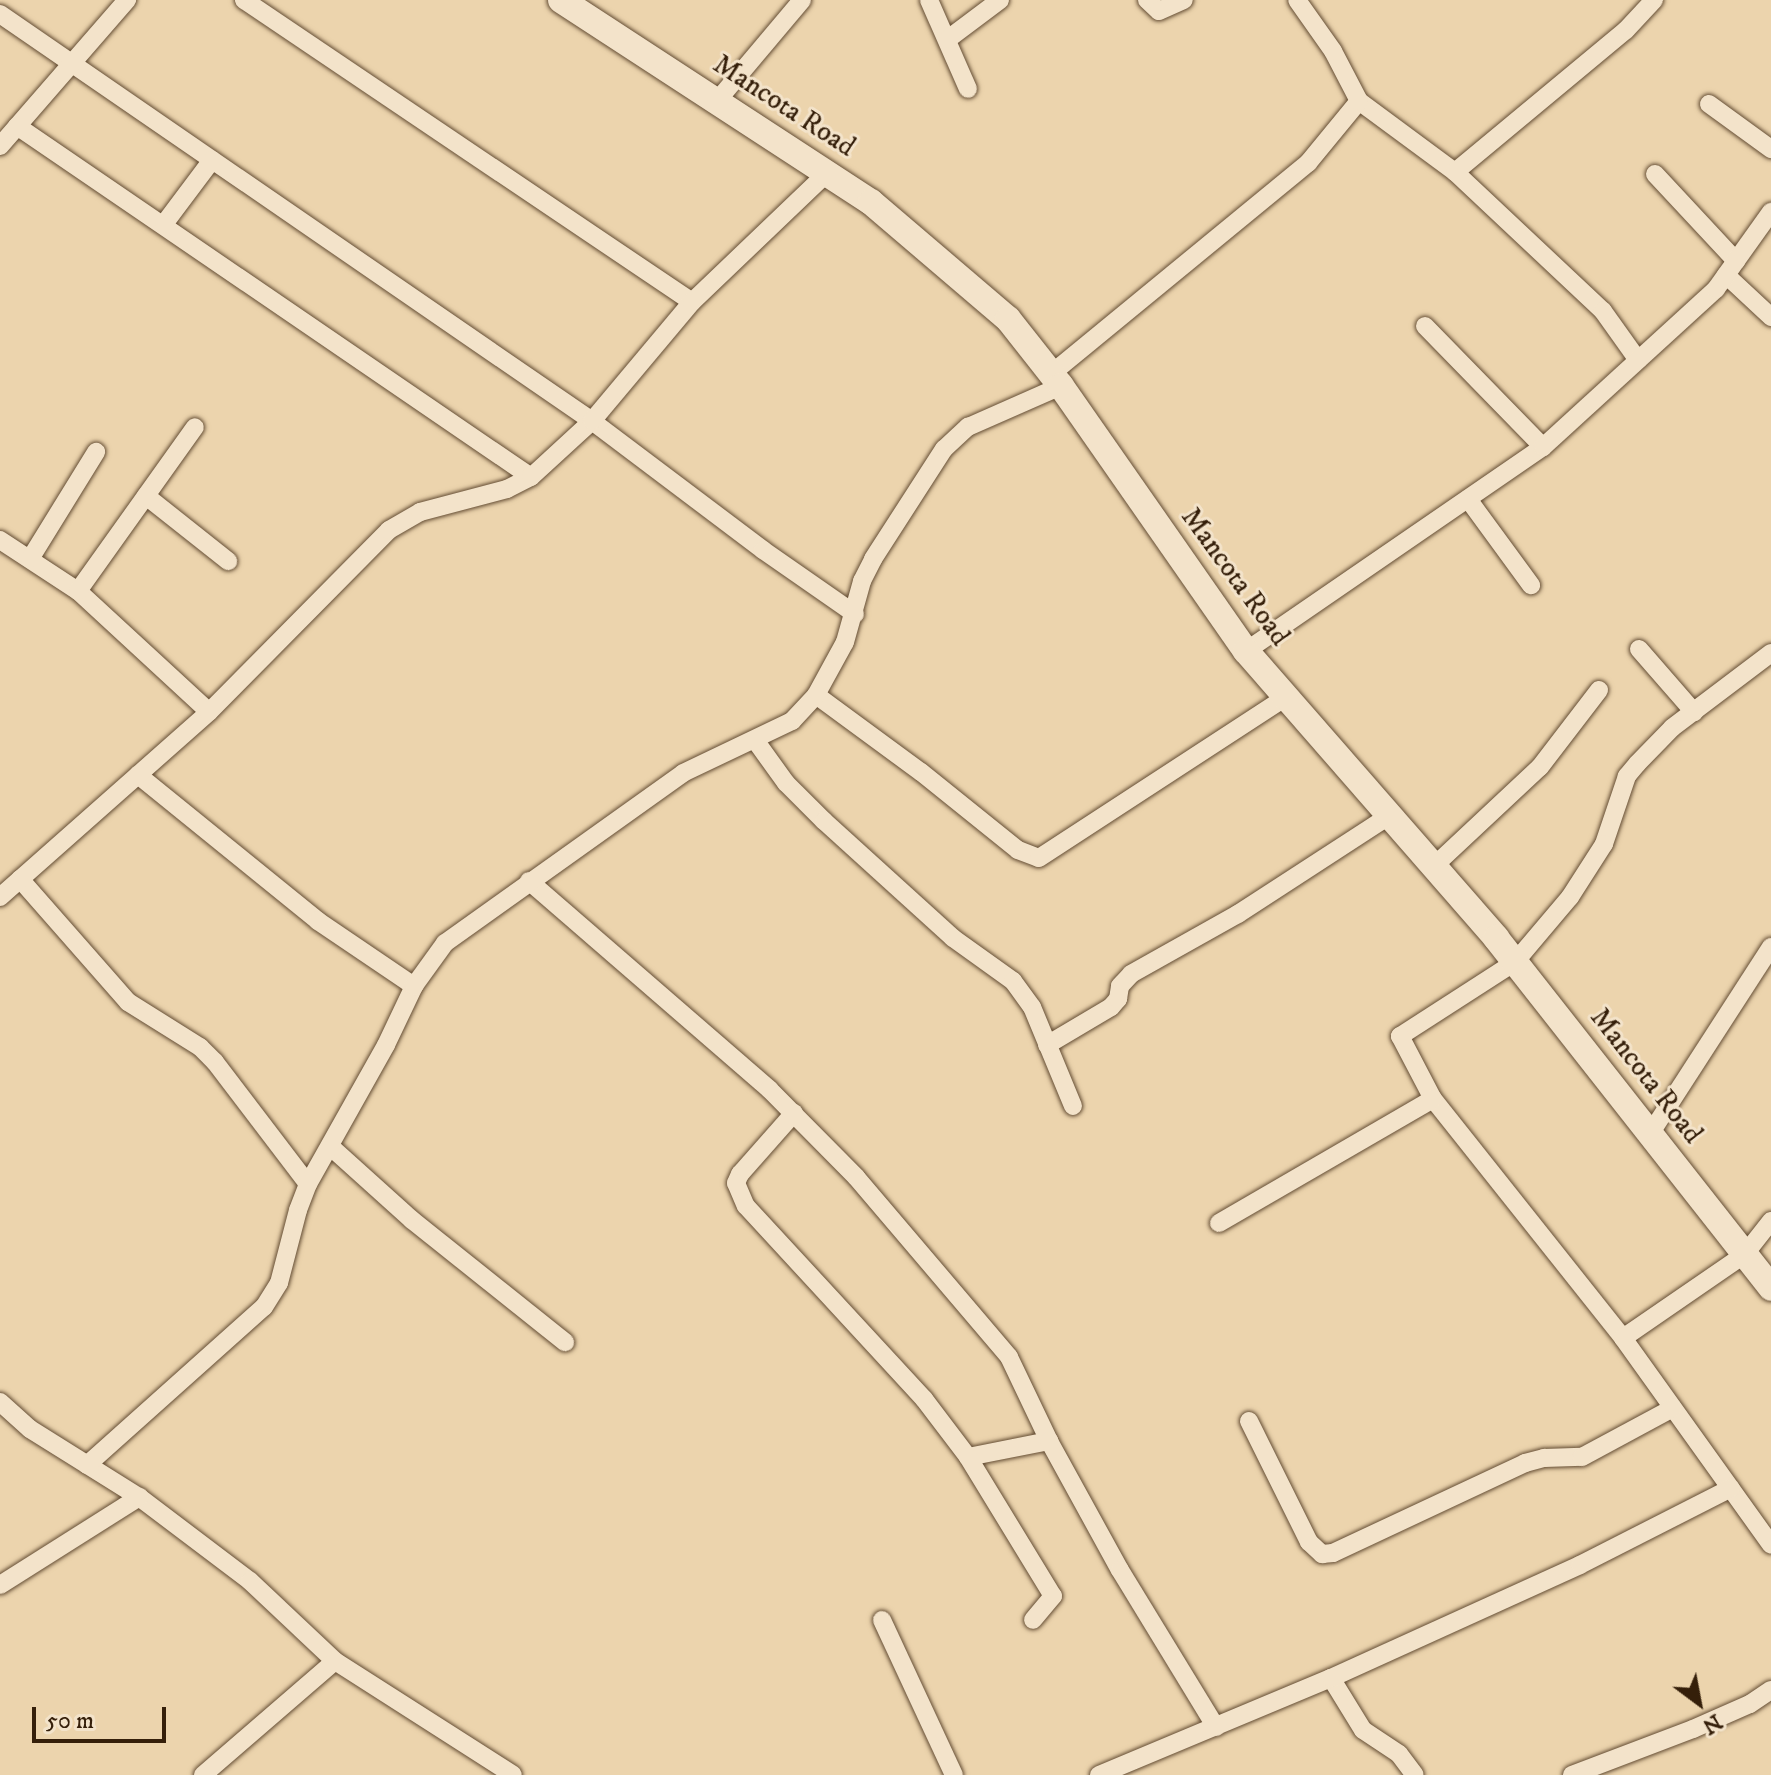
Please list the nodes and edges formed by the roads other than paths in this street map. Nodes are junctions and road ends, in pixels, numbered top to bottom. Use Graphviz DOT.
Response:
graph roads {
  1 [pos="127,0"];
  2 [pos="244,0"];
  3 [pos="561,0"];
  4 [pos="802,0"];
  5 [pos="929,0"];
  6 [pos="1000,0"];
  7 [pos="1147,0"];
  8 [pos="1184,0"];
  9 [pos="1297,0"];
  10 [pos="1654,0"];
  11 [pos="0,14"];
  12 [pos="948,39"];
  13 [pos="71,63"];
  14 [pos="968,89"];
  15 [pos="717,101"];
  16 [pos="1359,101"];
  17 [pos="1709,104"];
  18 [pos="17,126"];
  19 [pos="0,146"];
  20 [pos="1771,149"];
  21 [pos="212,160"];
  22 [pos="1455,172"];
  23 [pos="827,173"];
  24 [pos="1655,174"];
  25 [pos="1771,212"];
  26 [pos="164,224"];
  27 [pos="1731,268"];
  28 [pos="692,302"];
  29 [pos="1771,317"];
  30 [pos="1425,326"];
  31 [pos="1638,360"];
  32 [pos="1056,380"];
  33 [pos="592,421"];
  34 [pos="195,427"];
  35 [pos="1543,447"];
  36 [pos="96,452"];
  37 [pos="531,477"];
  38 [pos="146,496"];
  39 [pos="1468,499"];
  40 [pos="0,540"];
  41 [pos="30,559"];
  42 [pos="228,561"];
  43 [pos="1531,585"];
  44 [pos="78,591"];
  45 [pos="855,614"];
  46 [pos="1639,649"];
  47 [pos="1246,651"];
  48 [pos="1771,653"];
  49 [pos="1599,690"];
  50 [pos="816,695"];
  51 [pos="1284,698"];
  52 [pos="209,712"];
  53 [pos="1694,712"];
  54 [pos="755,740"];
  55 [pos="138,775"];
  56 [pos="1389,816"];
  57 [pos="1433,867"];
  58 [pos="20,879"];
  59 [pos="529,881"];
  60 [pos="0,897"];
  61 [pos="1771,947"];
  62 [pos="1515,962"];
  63 [pos="414,986"];
  64 [pos="1047,1045"];
  65 [pos="1433,1099"];
  66 [pos="1073,1106"];
  67 [pos="794,1113"];
  68 [pos="1650,1134"];
  69 [pos="331,1147"];
  70 [pos="308,1184"];
  71 [pos="1771,1221"];
  72 [pos="1219,1223"];
  73 [pos="1745,1254"];
  74 [pos="1771,1288"];
  75 [pos="1623,1338"];
  76 [pos="565,1342"];
  77 [pos="0,1402"];
  78 [pos="1673,1408"];
  79 [pos="1249,1421"];
  80 [pos="1049,1441"];
  81 [pos="968,1457"];
  82 [pos="87,1465"];
  83 [pos="1731,1488"];
  84 [pos="139,1497"];
  85 [pos="1771,1545"];
  86 [pos="0,1585"];
  87 [pos="882,1620"];
  88 [pos="1033,1620"];
  89 [pos="335,1661"];
  90 [pos="1331,1678"];
  91 [pos="1771,1690"];
  92 [pos="1216,1727"];
  93 [pos="203,1775"];
  94 [pos="513,1775"];
  95 [pos="954,1775"];
  96 [pos="1099,1775"];
  97 [pos="1415,1775"];
  98 [pos="1572,1775"];
  1 -- 13 [label="street"];
  2 -- 28 [label="street"];
  3 -- 15 [label="main road, Mancota Road"];
  4 -- 15 [label="street"];
  5 -- 12 [label="street"];
  6 -- 12 [label="street"];
  7 -- 8 [label="street"];
  9 -- 16 [label="street"];
  10 -- 22 [label="street"];
  11 -- 13 [label="street"];
  12 -- 14 [label="street"];
  13 -- 18 [label="street"];
  13 -- 21 [label="street"];
  15 -- 23 [label="main road, Mancota Road"];
  16 -- 22 [label="street"];
  16 -- 32 [label="street"];
  17 -- 20 [label="street"];
  18 -- 19 [label="street"];
  18 -- 26 [label="street"];
  21 -- 26 [label="street"];
  21 -- 33 [label="street"];
  22 -- 31 [label="street"];
  23 -- 28 [label="street"];
  23 -- 32 [label="main road, Mancota Road"];
  24 -- 27 [label="street"];
  25 -- 27 [label="street"];
  26 -- 37 [label="street"];
  27 -- 29 [label="street"];
  27 -- 31 [label="street"];
  28 -- 33 [label="street"];
  30 -- 35 [label="street"];
  31 -- 35 [label="street"];
  32 -- 45 [label="street"];
  32 -- 47 [label="main road, Mancota Road"];
  33 -- 37 [label="street"];
  33 -- 45 [label="street"];
  34 -- 38 [label="street"];
  35 -- 39 [label="street"];
  36 -- 41 [label="street"];
  37 -- 52 [label="street"];
  38 -- 42 [label="street"];
  38 -- 44 [label="street"];
  39 -- 43 [label="street"];
  39 -- 47 [label="street"];
  40 -- 41 [label="street"];
  41 -- 44 [label="street"];
  44 -- 52 [label="street"];
  45 -- 50 [label="street"];
  46 -- 53 [label="street"];
  47 -- 51 [label="main road, Mancota Road"];
  48 -- 53 [label="street"];
  49 -- 57 [label="street"];
  50 -- 51 [label="street"];
  50 -- 54 [label="street"];
  51 -- 56 [label="main road, Mancota Road"];
  52 -- 55 [label="street"];
  53 -- 62 [label="street"];
  54 -- 59 [label="street"];
  54 -- 64 [label="street"];
  55 -- 58 [label="street"];
  55 -- 63 [label="street"];
  56 -- 57 [label="main road, Mancota Road"];
  56 -- 64 [label="street"];
  57 -- 62 [label="main road, Mancota Road"];
  58 -- 60 [label="street"];
  58 -- 70 [label="street"];
  59 -- 63 [label="street"];
  59 -- 67 [label="street"];
  61 -- 68 [label="street"];
  62 -- 65 [label="street"];
  62 -- 68 [label="main road, Mancota Road"];
  63 -- 69 [label="street"];
  64 -- 66 [label="street"];
  65 -- 72 [label="street"];
  65 -- 75 [label="street"];
  67 -- 80 [label="street"];
  67 -- 81 [label="street"];
  68 -- 73 [label="main road, Mancota Road"];
  69 -- 70 [label="street"];
  69 -- 76 [label="street"];
  70 -- 82 [label="street"];
  71 -- 73 [label="street"];
  73 -- 74 [label="main road, Mancota Road"];
  73 -- 75 [label="street"];
  75 -- 78 [label="street"];
  77 -- 82 [label="street"];
  78 -- 79 [label="street"];
  78 -- 83 [label="street"];
  80 -- 81 [label="street"];
  80 -- 92 [label="street"];
  81 -- 88 [label="street"];
  82 -- 84 [label="street"];
  83 -- 85 [label="street"];
  83 -- 90 [label="street"];
  84 -- 86 [label="street"];
  84 -- 89 [label="street"];
  87 -- 95 [label="street"];
  89 -- 93 [label="street"];
  89 -- 94 [label="street"];
  90 -- 92 [label="street"];
  90 -- 97 [label="street"];
  91 -- 98 [label="street"];
  92 -- 96 [label="street"];
}
